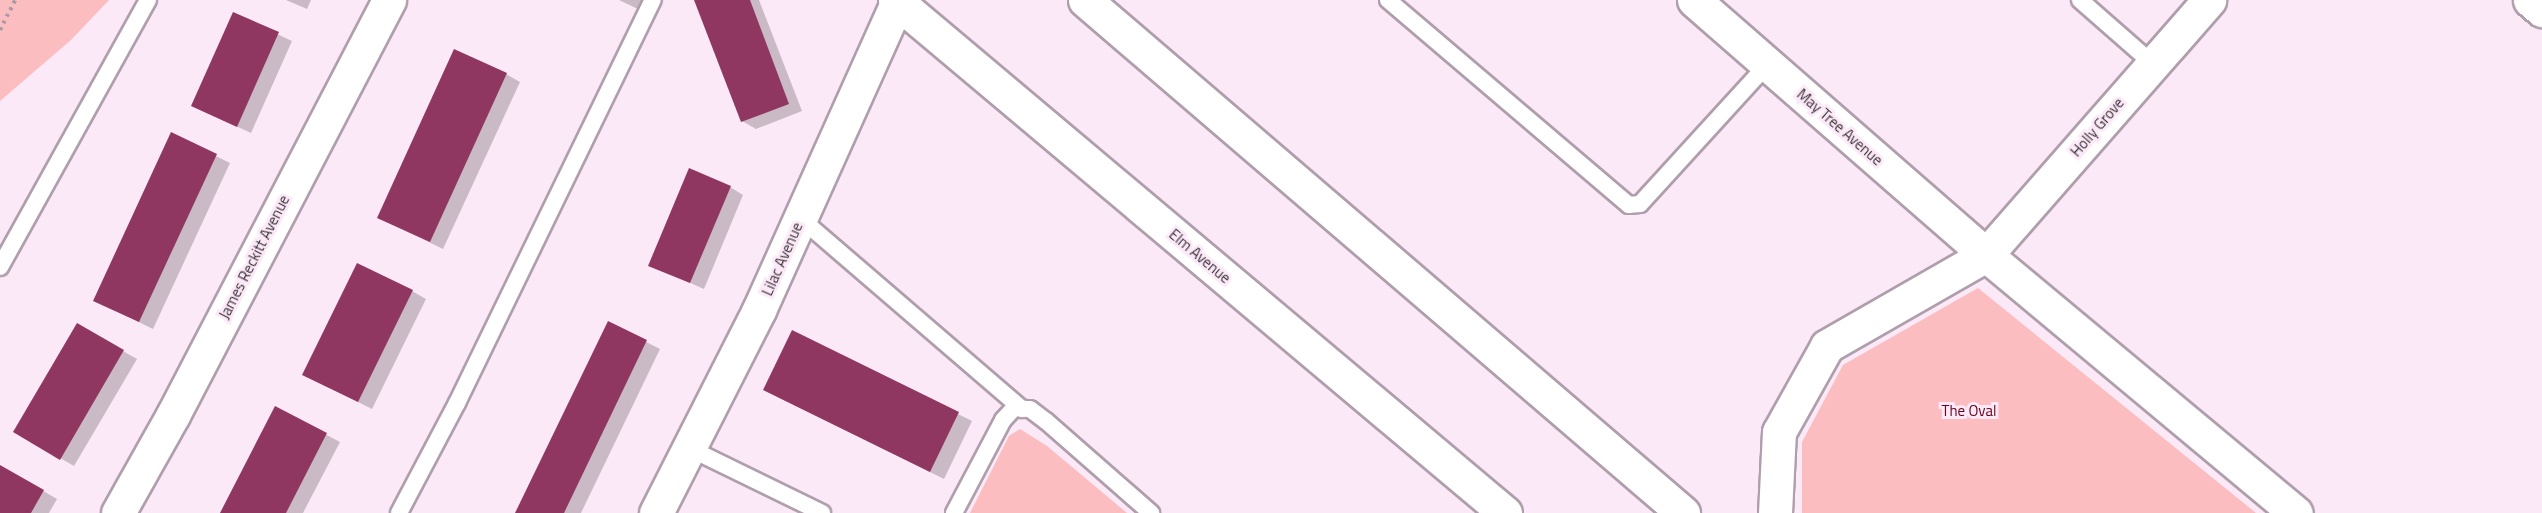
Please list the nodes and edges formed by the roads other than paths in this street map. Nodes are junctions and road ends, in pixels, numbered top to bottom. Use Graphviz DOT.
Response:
graph roads {
  1 [pos="148,0"];
  2 [pos="389,0"];
  3 [pos="653,0"];
  4 [pos="897,0"];
  5 [pos="1085,0"];
  6 [pos="1388,0"];
  7 [pos="1694,0"];
  8 [pos="2080,0"];
  9 [pos="2209,0"];
  10 [pos="2530,0"];
  11 [pos="2542,10"];
  12 [pos="1768,64"];
  13 [pos="2153,64"];
  14 [pos="800,218"];
  15 [pos="1986,255"];
  16 [pos="0,267"];
  17 [pos="1022,409"];
  18 [pos="689,448"];
  19 [pos="118,513"];
  20 [pos="399,513"];
  21 [pos="656,513"];
  22 [pos="822,513"];
  23 [pos="954,513"];
  24 [pos="1151,513"];
  25 [pos="1505,513"];
  26 [pos="1683,513"];
  27 [pos="1775,513"];
  28 [pos="2296,513"];
  1 -- 16 [label="lane"];
  2 -- 19 [label="street, James Reckitt Avenue"];
  3 -- 20 [label="lane"];
  4 -- 14 [label="street, Lilac Avenue"];
  4 -- 25 [label="street, Elm Avenue"];
  5 -- 26 [label="street"];
  6 -- 12 [label="lane"];
  7 -- 12 [label="street, May Tree Avenue"];
  8 -- 13 [label="lane"];
  9 -- 13 [label="street, Holly Grove"];
  10 -- 11 [label="street"];
  12 -- 15 [label="street, May Tree Avenue"];
  13 -- 15 [label="street, Holly Grove"];
  14 -- 17 [label="lane"];
  14 -- 18 [label="street, Lilac Avenue"];
  15 -- 27 [label="street"];
  15 -- 28 [label="street"];
  17 -- 23 [label="lane"];
  17 -- 24 [label="lane"];
  18 -- 21 [label="street, Lilac Avenue"];
  18 -- 22 [label="lane"];
}
